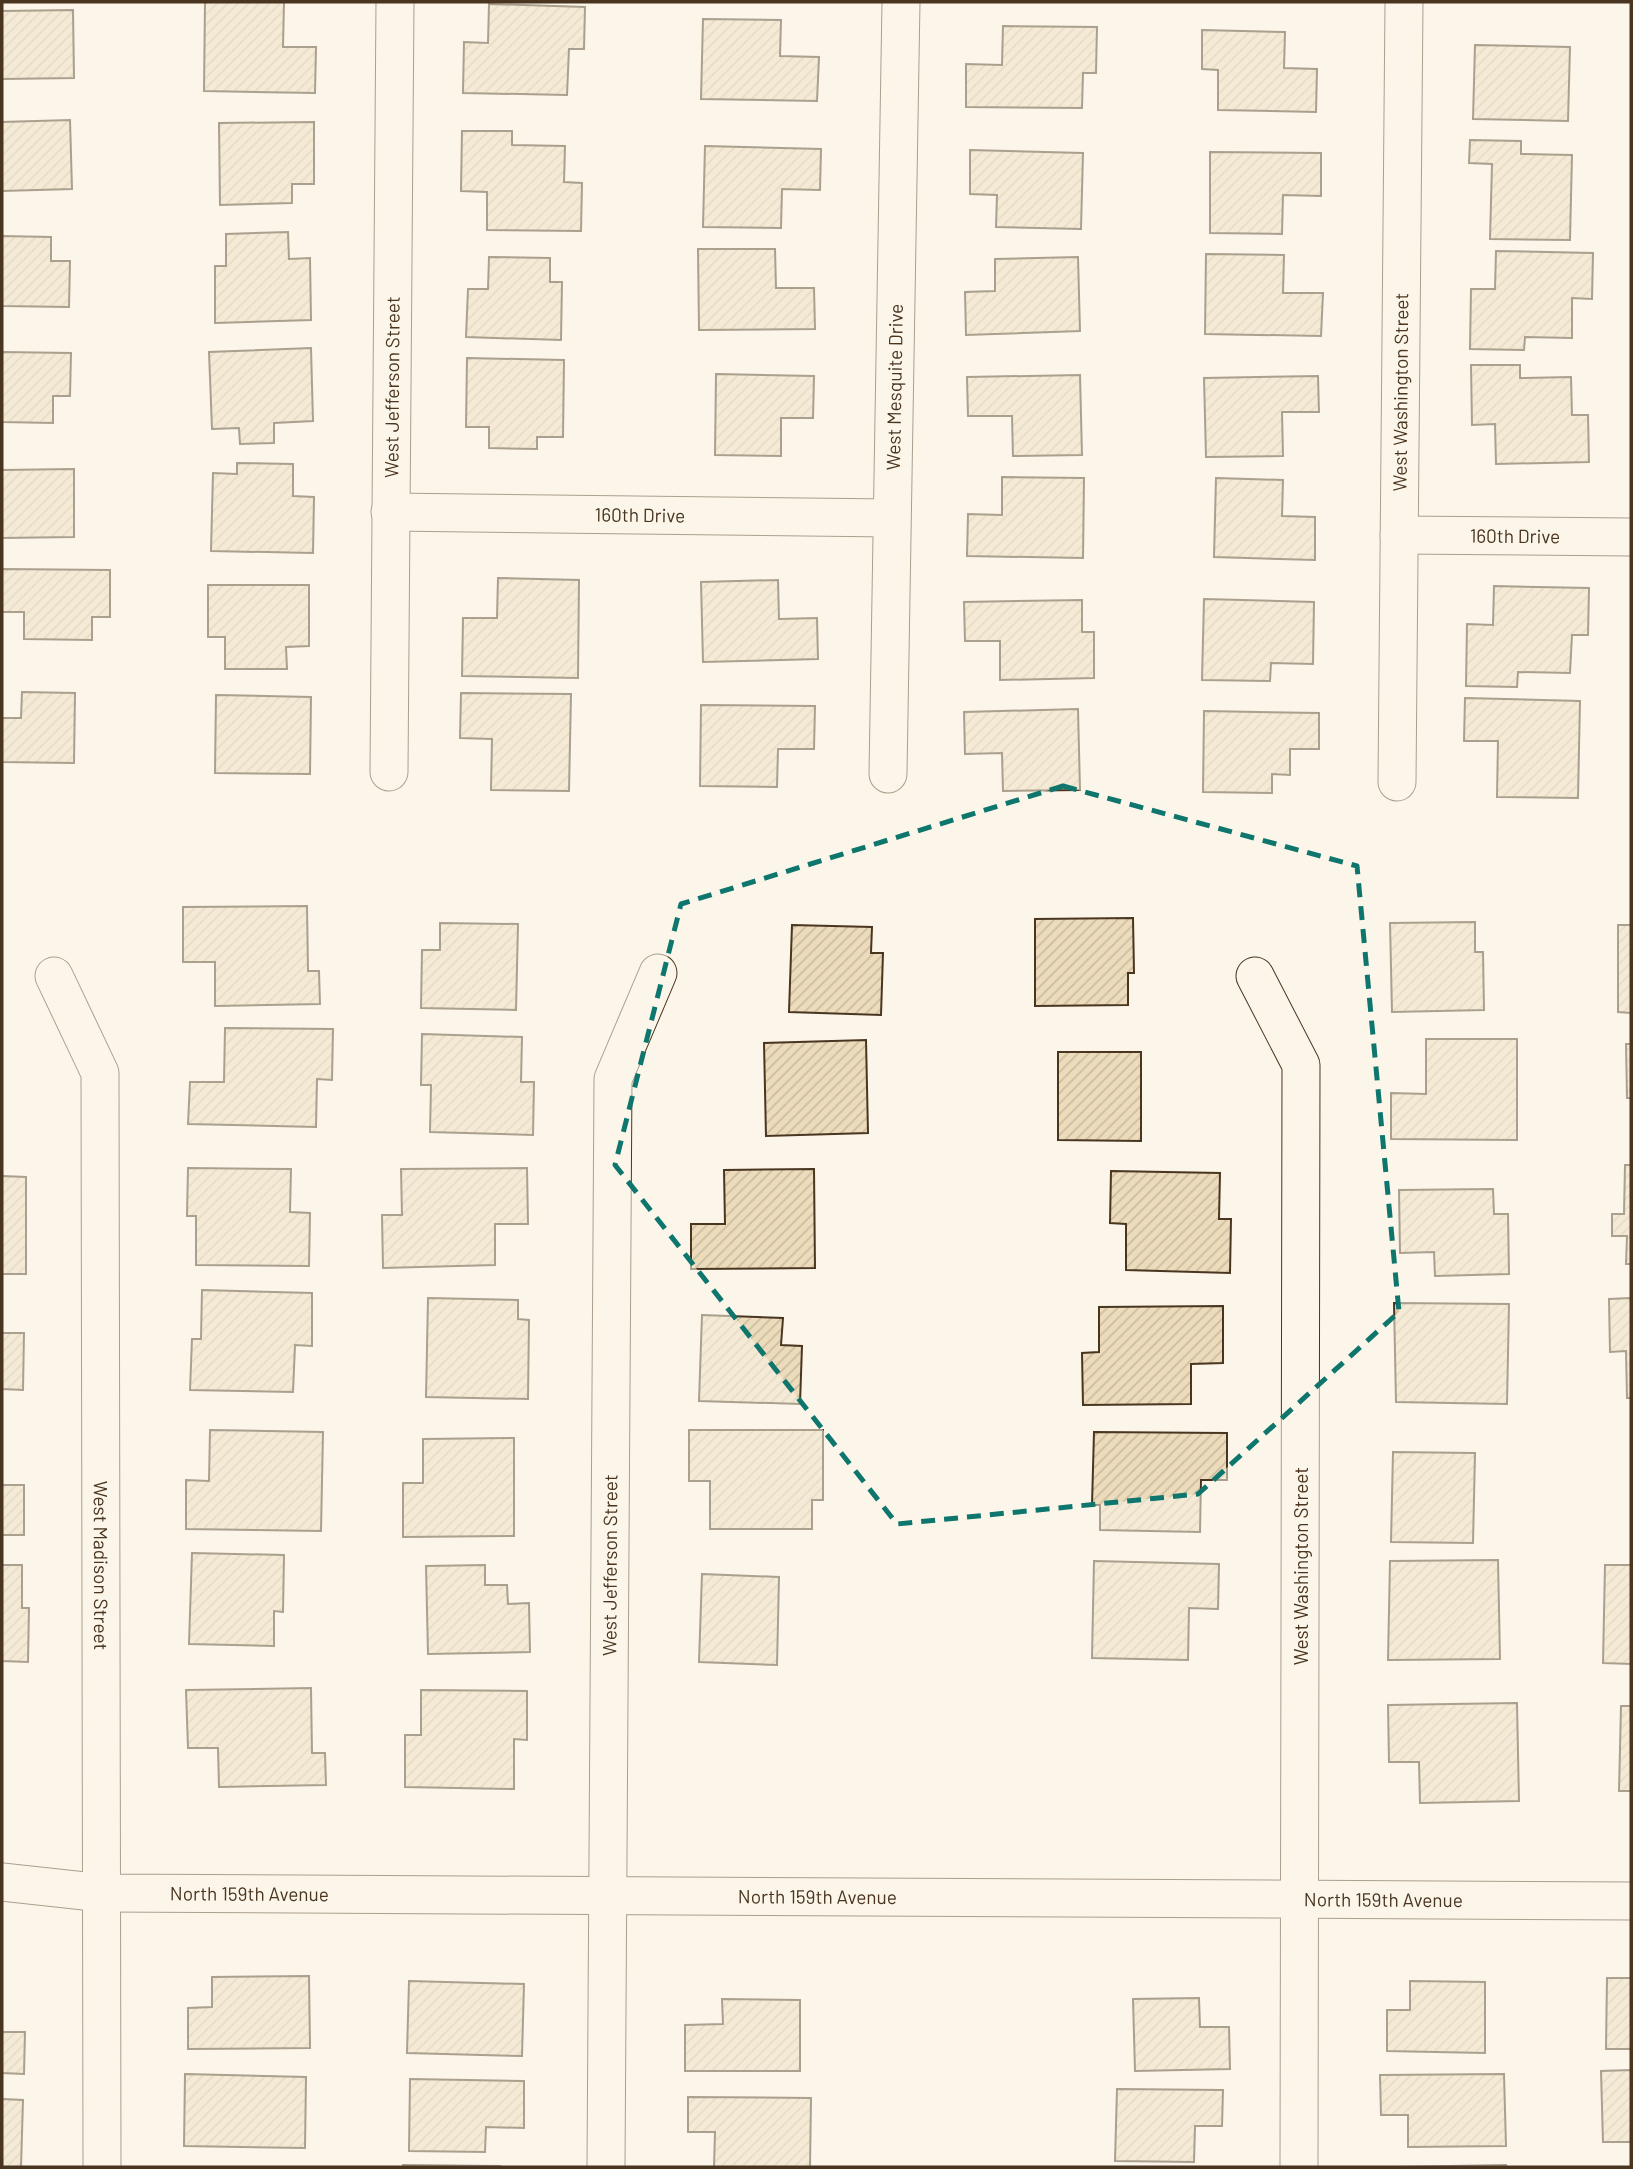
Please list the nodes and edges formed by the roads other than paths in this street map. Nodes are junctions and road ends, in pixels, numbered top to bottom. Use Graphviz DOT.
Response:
graph roads {
  1 [pos="394,2"];
  2 [pos="901,2"];
  3 [pos="1404,2"];
  4 [pos="390,512"];
  5 [pos="891,518"];
  6 [pos="1399,535"];
  7 [pos="1631,537"];
  8 [pos="389,772"];
  9 [pos="888,774"];
  10 [pos="1397,782"];
  11 [pos="658,973"];
  12 [pos="54,976"];
  13 [pos="1255,976"];
  14 [pos="2,1882"];
  15 [pos="103,1893"];
  16 [pos="607,1894"];
  17 [pos="1300,1900"];
  18 [pos="1631,1901"];
  19 [pos="102,2167"];
  20 [pos="606,2167"];
  21 [pos="1299,2167"];
  1 -- 4 [label="street, West Jefferson Street"];
  2 -- 5 [label="street, West Mesquite Drive"];
  3 -- 6 [label="street, West Washington Street"];
  4 -- 5 [label="street, 160th Drive"];
  4 -- 8 [label="street, West Jefferson Street"];
  5 -- 9 [label="street, West Mesquite Drive"];
  6 -- 7 [label="street, 160th Drive"];
  6 -- 10 [label="street, West Washington Street"];
  11 -- 16 [label="street, West Jefferson Street"];
  12 -- 15 [label="street, West Madison Street"];
  13 -- 17 [label="street, West Washington Street"];
  14 -- 15 [label="street, North 159th Avenue"];
  15 -- 16 [label="street, North 159th Avenue"];
  15 -- 19 [label="street, West Madison Street"];
  16 -- 17 [label="street, North 159th Avenue"];
  16 -- 20 [label="street, West Jefferson Street"];
  17 -- 18 [label="street, North 159th Avenue"];
  17 -- 21 [label="street, West Washington Street"];
}
